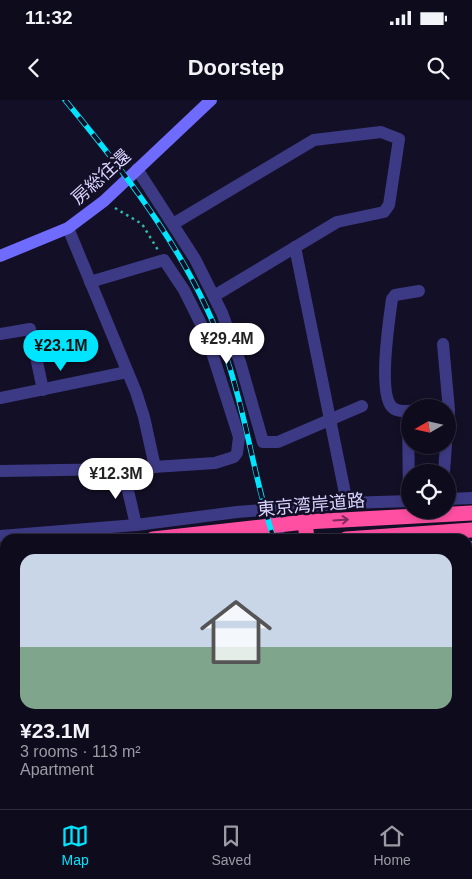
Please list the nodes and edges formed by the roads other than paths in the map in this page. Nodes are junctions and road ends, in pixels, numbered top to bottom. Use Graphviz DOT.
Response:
graph roads {
  1 [pos="211,100"];
  2 [pos="137,169"];
  3 [pos="173,224"];
  4 [pos="68,228"];
  5 [pos="295,247"];
  6 [pos="0,256"];
  7 [pos="90,282"];
  8 [pos="419,291"];
  9 [pos="214,296"];
  10 [pos="0,334"];
  11 [pos="443,344"];
  12 [pos="127,372"];
  13 [pos="43,390"];
  14 [pos="0,398"];
  15 [pos="447,399"];
  16 [pos="362,406"];
  17 [pos="401,412"];
  18 [pos="330,420"];
  19 [pos="155,467"];
  20 [pos="123,469"];
  21 [pos="0,471"];
  22 [pos="472,498"];
  23 [pos="456,499"];
  24 [pos="401,501"];
  25 [pos="347,503"];
  26 [pos="272,510"];
  27 [pos="472,513"];
  28 [pos="305,522"];
  29 [pos="136,525"];
  30 [pos="472,530"];
  31 [pos="25,534"];
  32 [pos="198,534"];
  33 [pos="279,534"];
  34 [pos="306,534"];
  35 [pos="416,534"];
  1 -- 2 [label="street, 房総往還"];
  2 -- 3 [label="street"];
  2 -- 4 [label="street, 房総往還"];
  3 -- 5 [label="street"];
  3 -- 9 [label="street"];
  4 -- 6 [label="street, 房総往還"];
  4 -- 7 [label="street"];
  5 -- 9 [label="street"];
  5 -- 18 [label="street"];
  7 -- 12 [label="street"];
  7 -- 19 [label="street"];
  8 -- 17 [label="street"];
  9 -- 18 [label="street"];
  10 -- 13 [label="street"];
  11 -- 15 [label="street"];
  12 -- 13 [label="street"];
  12 -- 19 [label="street"];
  13 -- 14 [label="street"];
  16 -- 18 [label="street"];
  18 -- 25 [label="street"];
  19 -- 20 [label="street"];
  20 -- 21 [label="street"];
  20 -- 29 [label="street"];
  22 -- 23 [label="street"];
  24 -- 25 [label="street"];
  25 -- 26 [label="street"];
  26 -- 29 [label="street"];
  26 -- 33 [label="street"];
  28 -- 27 [label="highway, 東京湾岸道路, one-way"];
  28 -- 32 [label="highway, 東京湾岸道路"];
  28 -- 34 [label="highway"];
  29 -- 31 [label="street"];
  30 -- 35 [label="highway, 東京湾岸道路"];
}
